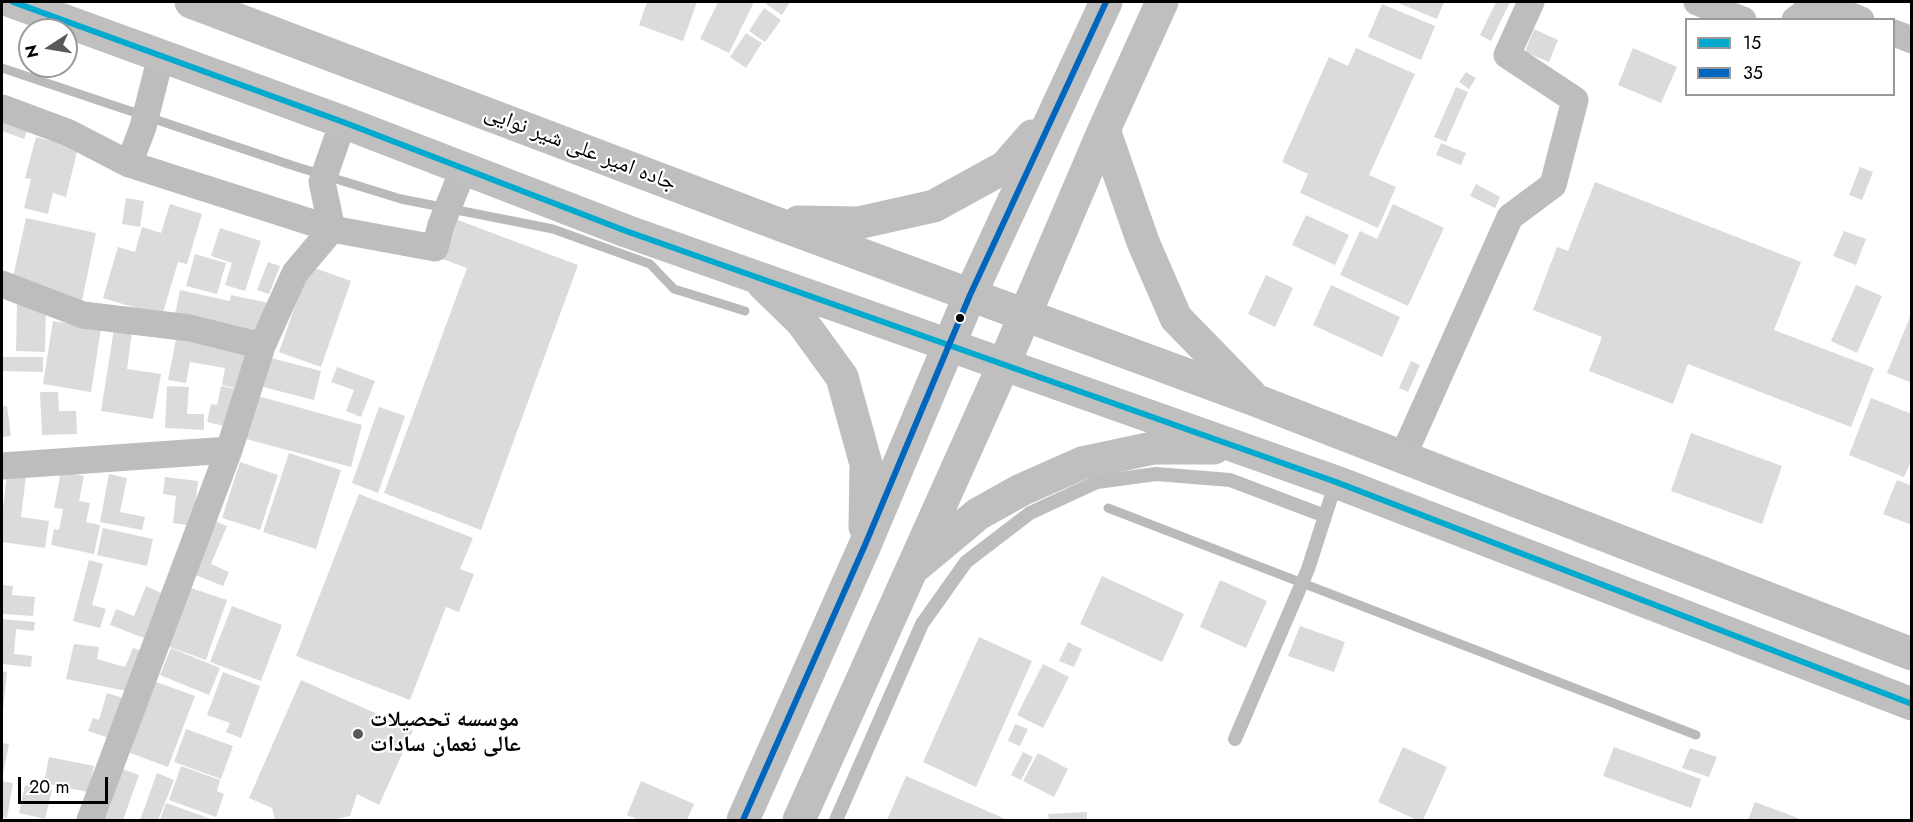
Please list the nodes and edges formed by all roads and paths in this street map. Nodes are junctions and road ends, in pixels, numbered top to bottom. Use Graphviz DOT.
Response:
graph roads {
  1 [pos="13,2"];
  2 [pos="191,2"];
  3 [pos="1106,2"];
  4 [pos="1162,2"];
  5 [pos="1531,2"];
  6 [pos="1697,2"];
  7 [pos="1738,18"];
  8 [pos="1798,18"];
  9 [pos="1856,18"];
  10 [pos="1895,34"];
  11 [pos="1911,40"];
  12 [pos="161,56"];
  13 [pos="2,108"];
  14 [pos="1055,110"];
  15 [pos="343,122"];
  16 [pos="1104,130"];
  17 [pos="129,164"];
  18 [pos="463,170"];
  19 [pos="773,222"];
  20 [pos="332,229"];
  21 [pos="756,277"];
  22 [pos="2,284"];
  23 [pos="970,295"];
  24 [pos="1026,315"];
  25 [pos="949,345"];
  26 [pos="262,346"];
  27 [pos="1004,364"];
  28 [pos="1255,400"];
  29 [pos="1238,448"];
  30 [pos="229,450"];
  31 [pos="1403,456"];
  32 [pos="2,466"];
  33 [pos="1336,482"];
  34 [pos="1325,516"];
  35 [pos="865,545"];
  36 [pos="911,570"];
  37 [pos="1911,654"];
  38 [pos="1911,704"];
  39 [pos="1235,739"];
  40 [pos="90,820"];
  41 [pos="743,820"];
  42 [pos="799,820"];
  43 [pos="836,820"];
  1 -- 12 [label="main road"];
  2 -- 19 [label="main road, جاده امیر علی شیر نوایی"];
  3 -- 14 [label="main road"];
  4 -- 16 [label="main road"];
  5 -- 31 [label="street"];
  6 -- 7 [label="street"];
  8 -- 9 [label="street"];
  10 -- 11 [label="street"];
  12 -- 15 [label="main road"];
  12 -- 17 [label="street"];
  13 -- 17 [label="street"];
  14 -- 19 [label="main road"];
  14 -- 23 [label="main road"];
  15 -- 18 [label="main road"];
  15 -- 20 [label="street"];
  16 -- 24 [label="main road"];
  16 -- 28 [label="main road"];
  17 -- 20 [label="street"];
  18 -- 20 [label="street"];
  18 -- 21 [label="main road"];
  19 -- 23 [label="main road, جاده امیر علی شیر نوایی"];
  20 -- 26 [label="street"];
  21 -- 25 [label="main road"];
  21 -- 35 [label="main road"];
  22 -- 26 [label="street"];
  23 -- 24 [label="main road, جاده امیر علی شیر نوایی"];
  23 -- 25 [label="main road"];
  24 -- 27 [label="main road"];
  24 -- 28 [label="main road, جاده امیر علی شیر نوایی"];
  25 -- 27 [label="main road"];
  25 -- 35 [label="main road"];
  26 -- 30 [label="street"];
  27 -- 29 [label="main road"];
  27 -- 36 [label="main road"];
  28 -- 31 [label="main road, جاده امیر علی شیر نوایی"];
  29 -- 33 [label="main road"];
  29 -- 36 [label="main road"];
  30 -- 32 [label="street"];
  30 -- 40 [label="street"];
  31 -- 37 [label="main road, جاده امیر علی شیر نوایی"];
  33 -- 34 [label="lane"];
  33 -- 38 [label="main road"];
  34 -- 39 [label="lane"];
  34 -- 43 [label="lane"];
  35 -- 41 [label="main road"];
  36 -- 42 [label="main road"];
}
